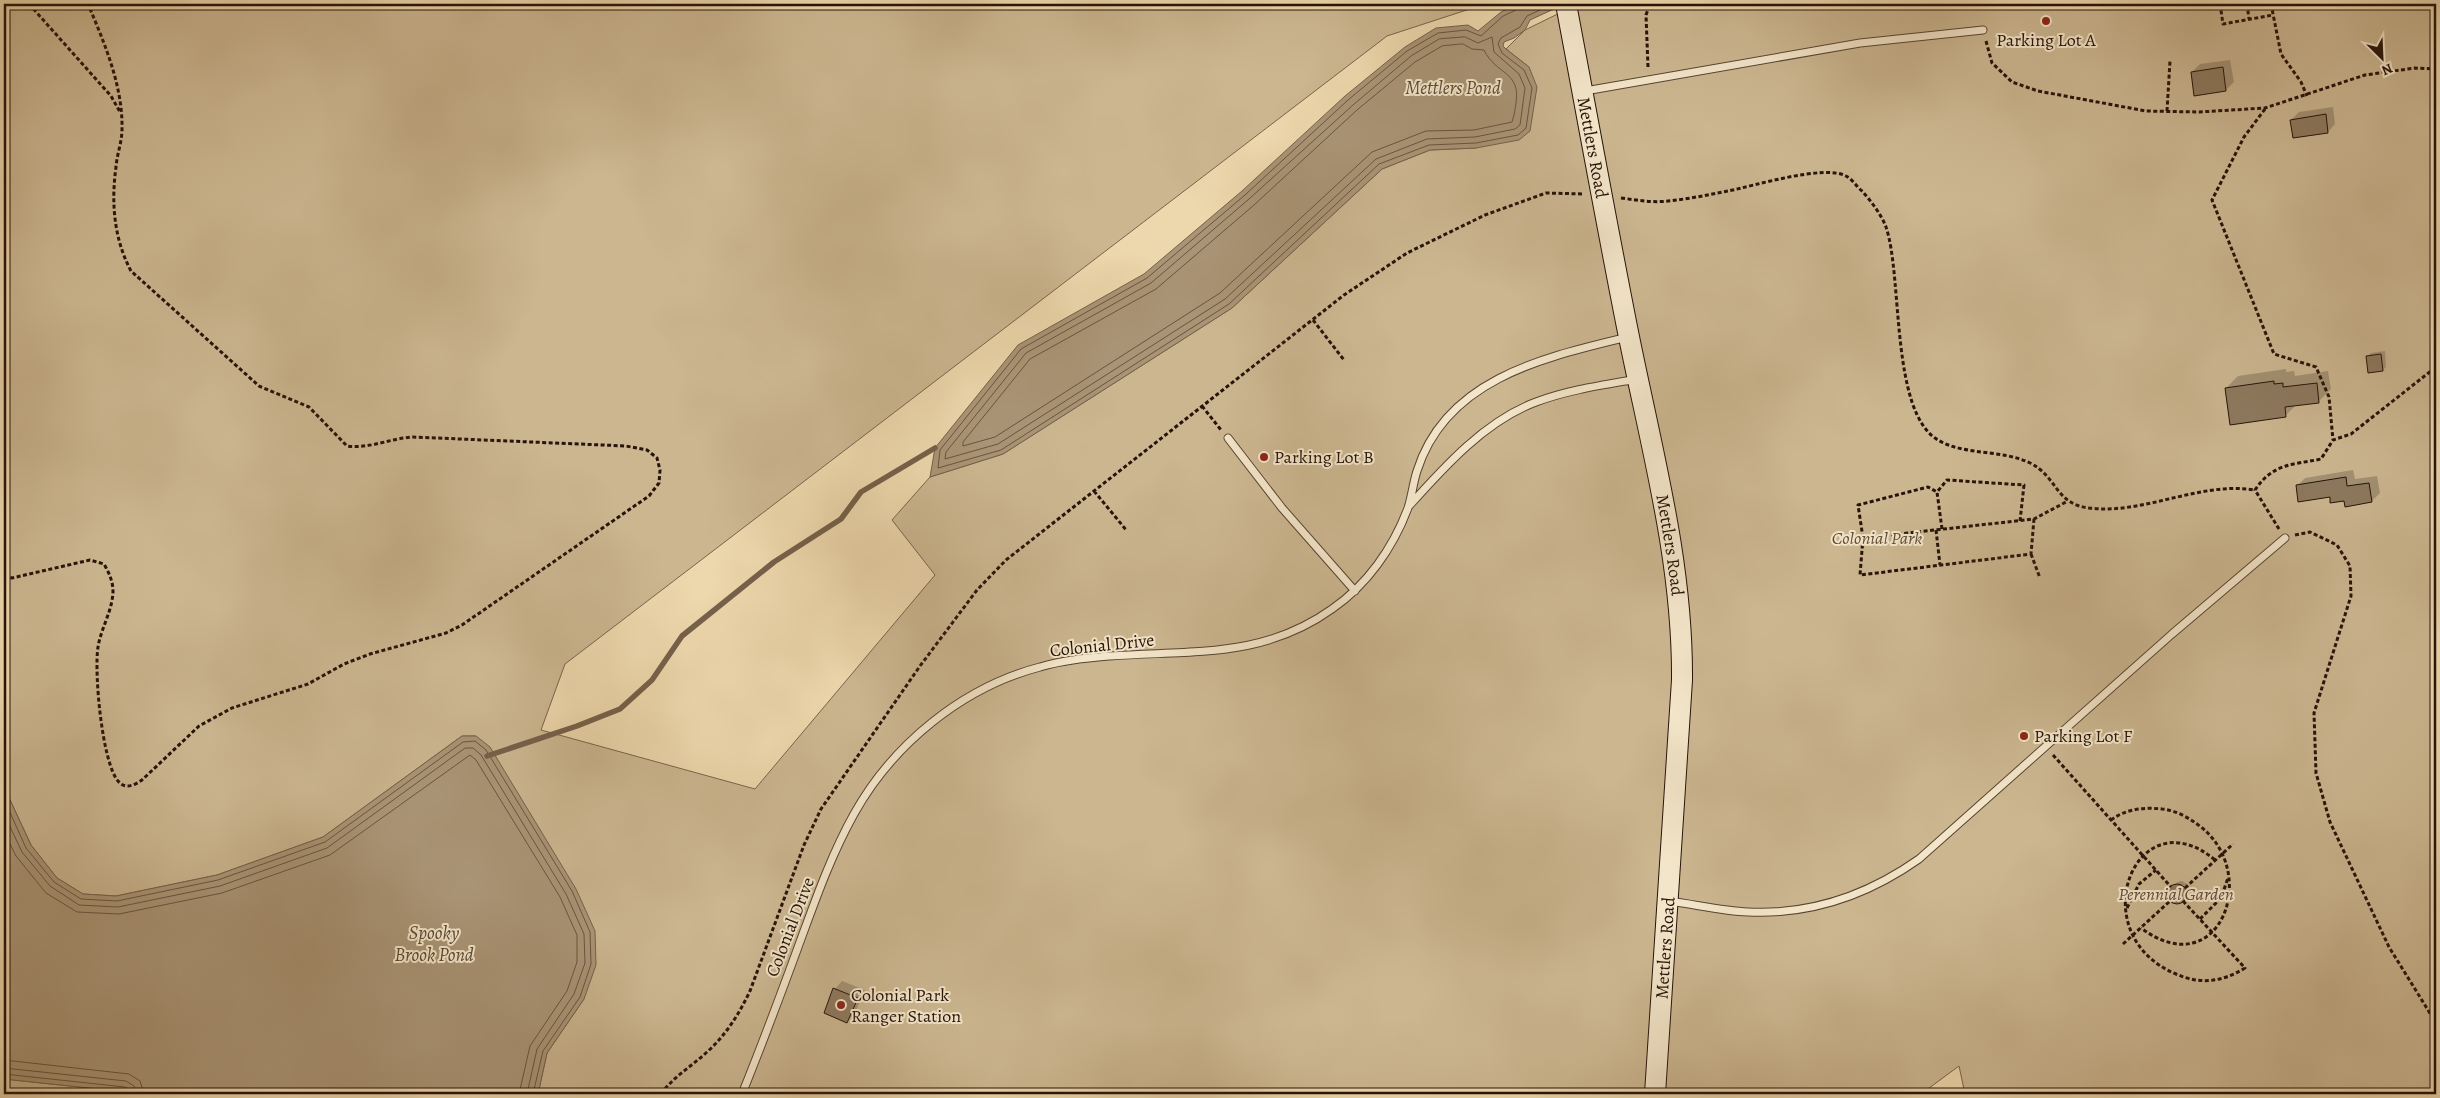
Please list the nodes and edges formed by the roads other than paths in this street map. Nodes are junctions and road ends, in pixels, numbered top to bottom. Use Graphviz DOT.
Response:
graph roads {
  1 [pos="1567,8"];
  2 [pos="1984,30"];
  3 [pos="1582,91"];
  4 [pos="1629,337"];
  5 [pos="1638,378"];
  6 [pos="1228,438"];
  7 [pos="1409,506"];
  8 [pos="2285,538"];
  9 [pos="1354,591"];
  10 [pos="1668,901"];
  11 [pos="742,1094"];
  12 [pos="1655,1094"];
  1 -- 3 [label="street, Mettlers Road"];
  2 -- 3 [label="lane"];
  3 -- 4 [label="street, Mettlers Road"];
  4 -- 5 [label="street, Mettlers Road"];
  4 -- 7 [label="lane, Colonial Drive"];
  5 -- 7 [label="lane, Colonial Drive"];
  5 -- 10 [label="street, Mettlers Road"];
  6 -- 9 [label="lane"];
  7 -- 9 [label="lane, Colonial Drive"];
  8 -- 10 [label="lane"];
  9 -- 11 [label="lane, Colonial Drive"];
  10 -- 12 [label="street, Mettlers Road"];
}
